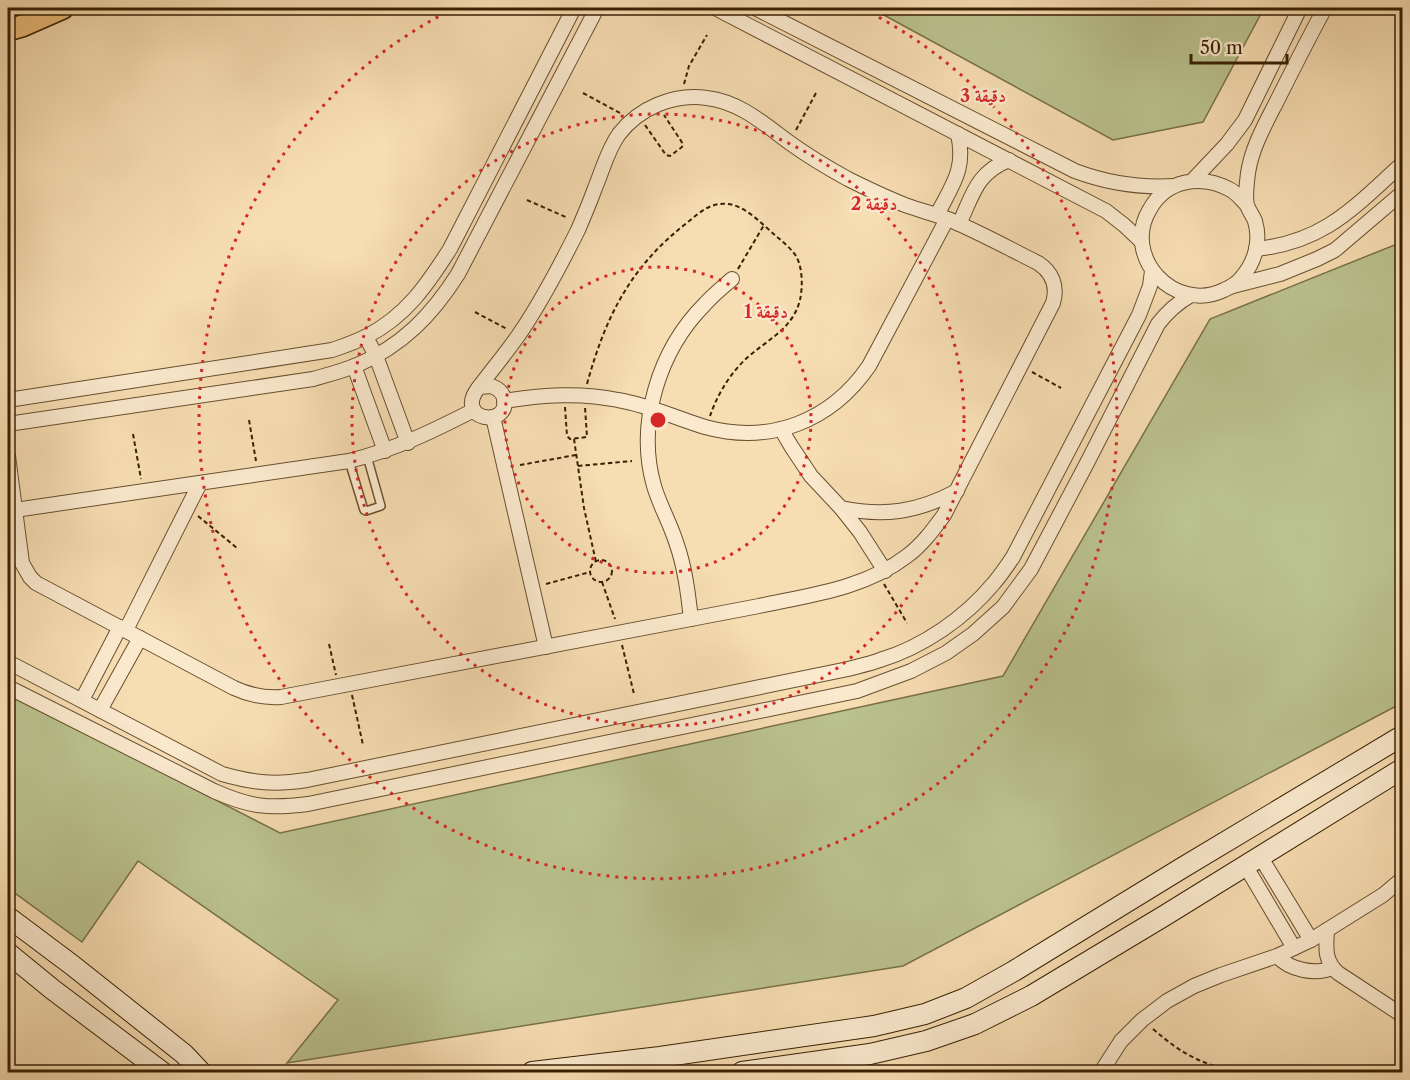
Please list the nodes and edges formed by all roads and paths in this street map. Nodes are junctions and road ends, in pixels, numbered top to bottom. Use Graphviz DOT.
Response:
graph roads {
  1 [pos="63,8"];
  2 [pos="573,8"];
  3 [pos="597,8"];
  4 [pos="715,8"];
  5 [pos="755,8"];
  6 [pos="1300,8"];
  7 [pos="1324,8"];
  8 [pos="8,30"];
  9 [pos="706,35"];
  10 [pos="582,93"];
  11 [pos="816,93"];
  12 [pos="683,98"];
  13 [pos="657,105"];
  14 [pos="635,118"];
  15 [pos="958,135"];
  16 [pos="790,142"];
  17 [pos="1009,160"];
  18 [pos="1402,164"];
  19 [pos="1193,180"];
  20 [pos="1173,186"];
  21 [pos="1402,193"];
  22 [pos="527,200"];
  23 [pos="1246,204"];
  24 [pos="948,220"];
  25 [pos="580,224"];
  26 [pos="764,225"];
  27 [pos="1142,242"];
  28 [pos="1256,249"];
  29 [pos="1152,271"];
  30 [pos="732,279"];
  31 [pos="1231,287"];
  32 [pos="1191,295"];
  33 [pos="475,312"];
  34 [pos="518,335"];
  35 [pos="366,337"];
  36 [pos="376,356"];
  37 [pos="354,366"];
  38 [pos="1020,366"];
  39 [pos="479,387"];
  40 [pos="1061,388"];
  41 [pos="564,395"];
  42 [pos="584,395"];
  43 [pos="8,400"];
  44 [pos="504,401"];
  45 [pos="650,407"];
  46 [pos="474,410"];
  47 [pos="493,417"];
  48 [pos="249,420"];
  49 [pos="8,424"];
  50 [pos="781,429"];
  51 [pos="134,434"];
  52 [pos="574,439"];
  53 [pos="408,443"];
  54 [pos="385,451"];
  55 [pos="576,455"];
  56 [pos="8,456"];
  57 [pos="367,456"];
  58 [pos="349,461"];
  59 [pos="632,461"];
  60 [pos="520,465"];
  61 [pos="577,466"];
  62 [pos="258,475"];
  63 [pos="200,483"];
  64 [pos="957,491"];
  65 [pos="143,492"];
  66 [pos="188,507"];
  67 [pos="841,508"];
  68 [pos="15,510"];
  69 [pos="237,548"];
  70 [pos="596,562"];
  71 [pos="591,572"];
  72 [pos="881,573"];
  73 [pos="602,582"];
  74 [pos="546,584"];
  75 [pos="691,619"];
  76 [pos="907,623"];
  77 [pos="123,628"];
  78 [pos="620,633"];
  79 [pos="140,638"];
  80 [pos="329,644"];
  81 [pos="546,647"];
  82 [pos="8,662"];
  83 [pos="344,686"];
  84 [pos="8,687"];
  85 [pos="634,694"];
  86 [pos="82,700"];
  87 [pos="100,710"];
  88 [pos="1402,736"];
  89 [pos="363,745"];
  90 [pos="1402,769"];
  91 [pos="1253,860"];
  92 [pos="1402,879"];
  93 [pos="8,917"];
  94 [pos="1327,930"];
  95 [pos="1311,940"];
  96 [pos="1294,948"];
  97 [pos="8,953"];
  98 [pos="1277,956"];
  99 [pos="72,965"];
  100 [pos="1333,968"];
  101 [pos="52,989"];
  102 [pos="1402,1015"];
  103 [pos="1142,1020"];
  104 [pos="162,1072"];
  105 [pos="201,1072"];
  106 [pos="532,1072"];
  107 [pos="742,1072"];
  108 [pos="1101,1072"];
  109 [pos="1236,1072"];
  1 -- 8 [label="main road"];
  2 -- 35 [label="street"];
  3 -- 36 [label="street"];
  4 -- 15 [label="street"];
  5 -- 20 [label="street"];
  6 -- 19 [label="street"];
  7 -- 23 [label="street"];
  9 -- 12 [label="path"];
  10 -- 14 [label="path"];
  11 -- 16 [label="path"];
  12 -- 13 [label="street"];
  12 -- 16 [label="street"];
  13 -- 14 [label="street"];
  13 -- 14 [label="path"];
  14 -- 25 [label="street"];
  15 -- 17 [label="street"];
  15 -- 24 [label="street"];
  16 -- 24 [label="street"];
  17 -- 24 [label="street"];
  17 -- 27 [label="street"];
  18 -- 28 [label="street"];
  19 -- 20 [label="street"];
  19 -- 23 [label="street"];
  20 -- 27 [label="street"];
  21 -- 31 [label="street"];
  22 -- 25 [label="path"];
  23 -- 28 [label="street"];
  24 -- 38 [label="street"];
  24 -- 50 [label="street"];
  25 -- 34 [label="street"];
  26 -- 30 [label="path"];
  27 -- 29 [label="street"];
  28 -- 31 [label="street"];
  29 -- 32 [label="street"];
  29 -- 87 [label="street"];
  30 -- 45 [label="street"];
  31 -- 32 [label="street"];
  32 -- 84 [label="street"];
  33 -- 34 [label="path"];
  34 -- 39 [label="street"];
  35 -- 36 [label="street"];
  35 -- 43 [label="street"];
  36 -- 37 [label="street"];
  36 -- 53 [label="street"];
  37 -- 49 [label="street"];
  37 -- 54 [label="street"];
  38 -- 40 [label="path"];
  38 -- 64 [label="street"];
  39 -- 44 [label="street"];
  39 -- 46 [label="street"];
  41 -- 42 [label="street"];
  41 -- 44 [label="street"];
  41 -- 52 [label="path"];
  42 -- 45 [label="street"];
  42 -- 52 [label="path"];
  44 -- 47 [label="street"];
  45 -- 50 [label="street"];
  45 -- 75 [label="street"];
  46 -- 47 [label="street"];
  46 -- 53 [label="street"];
  47 -- 81 [label="street"];
  48 -- 62 [label="path"];
  50 -- 67 [label="street"];
  51 -- 65 [label="path"];
  52 -- 55 [label="path"];
  53 -- 54 [label="street"];
  54 -- 57 [label="street"];
  55 -- 60 [label="path"];
  55 -- 61 [label="path"];
  56 -- 68 [label="street"];
  57 -- 58 [label="street"];
  57 -- 58 [label="lane"];
  58 -- 62 [label="street"];
  59 -- 61 [label="path"];
  61 -- 70 [label="path"];
  62 -- 63 [label="street"];
  63 -- 65 [label="street"];
  63 -- 66 [label="street"];
  64 -- 67 [label="street"];
  64 -- 72 [label="street"];
  65 -- 68 [label="street"];
  66 -- 69 [label="path"];
  66 -- 77 [label="street"];
  67 -- 72 [label="street"];
  68 -- 77 [label="street"];
  70 -- 71 [label="path"];
  70 -- 73 [label="path"];
  71 -- 73 [label="path"];
  71 -- 74 [label="path"];
  72 -- 75 [label="street"];
  72 -- 76 [label="path"];
  73 -- 78 [label="path"];
  75 -- 78 [label="street"];
  77 -- 79 [label="street"];
  77 -- 86 [label="street"];
  78 -- 81 [label="street"];
  78 -- 85 [label="path"];
  79 -- 83 [label="street"];
  79 -- 87 [label="street"];
  80 -- 83 [label="path"];
  81 -- 83 [label="street"];
  82 -- 86 [label="street"];
  83 -- 89 [label="path"];
  86 -- 87 [label="street"];
  88 -- 106 [label="street"];
  90 -- 91 [label="street"];
  91 -- 95 [label="street"];
  91 -- 96 [label="street"];
  91 -- 107 [label="street"];
  92 -- 94 [label="street"];
  93 -- 99 [label="street"];
  94 -- 95 [label="street"];
  94 -- 100 [label="street"];
  95 -- 96 [label="street"];
  96 -- 98 [label="street"];
  97 -- 101 [label="street"];
  98 -- 100 [label="street"];
  98 -- 103 [label="street"];
  99 -- 101 [label="street"];
  99 -- 105 [label="street"];
  100 -- 102 [label="street"];
  101 -- 104 [label="street"];
  103 -- 108 [label="street"];
  103 -- 109 [label="path"];
}
